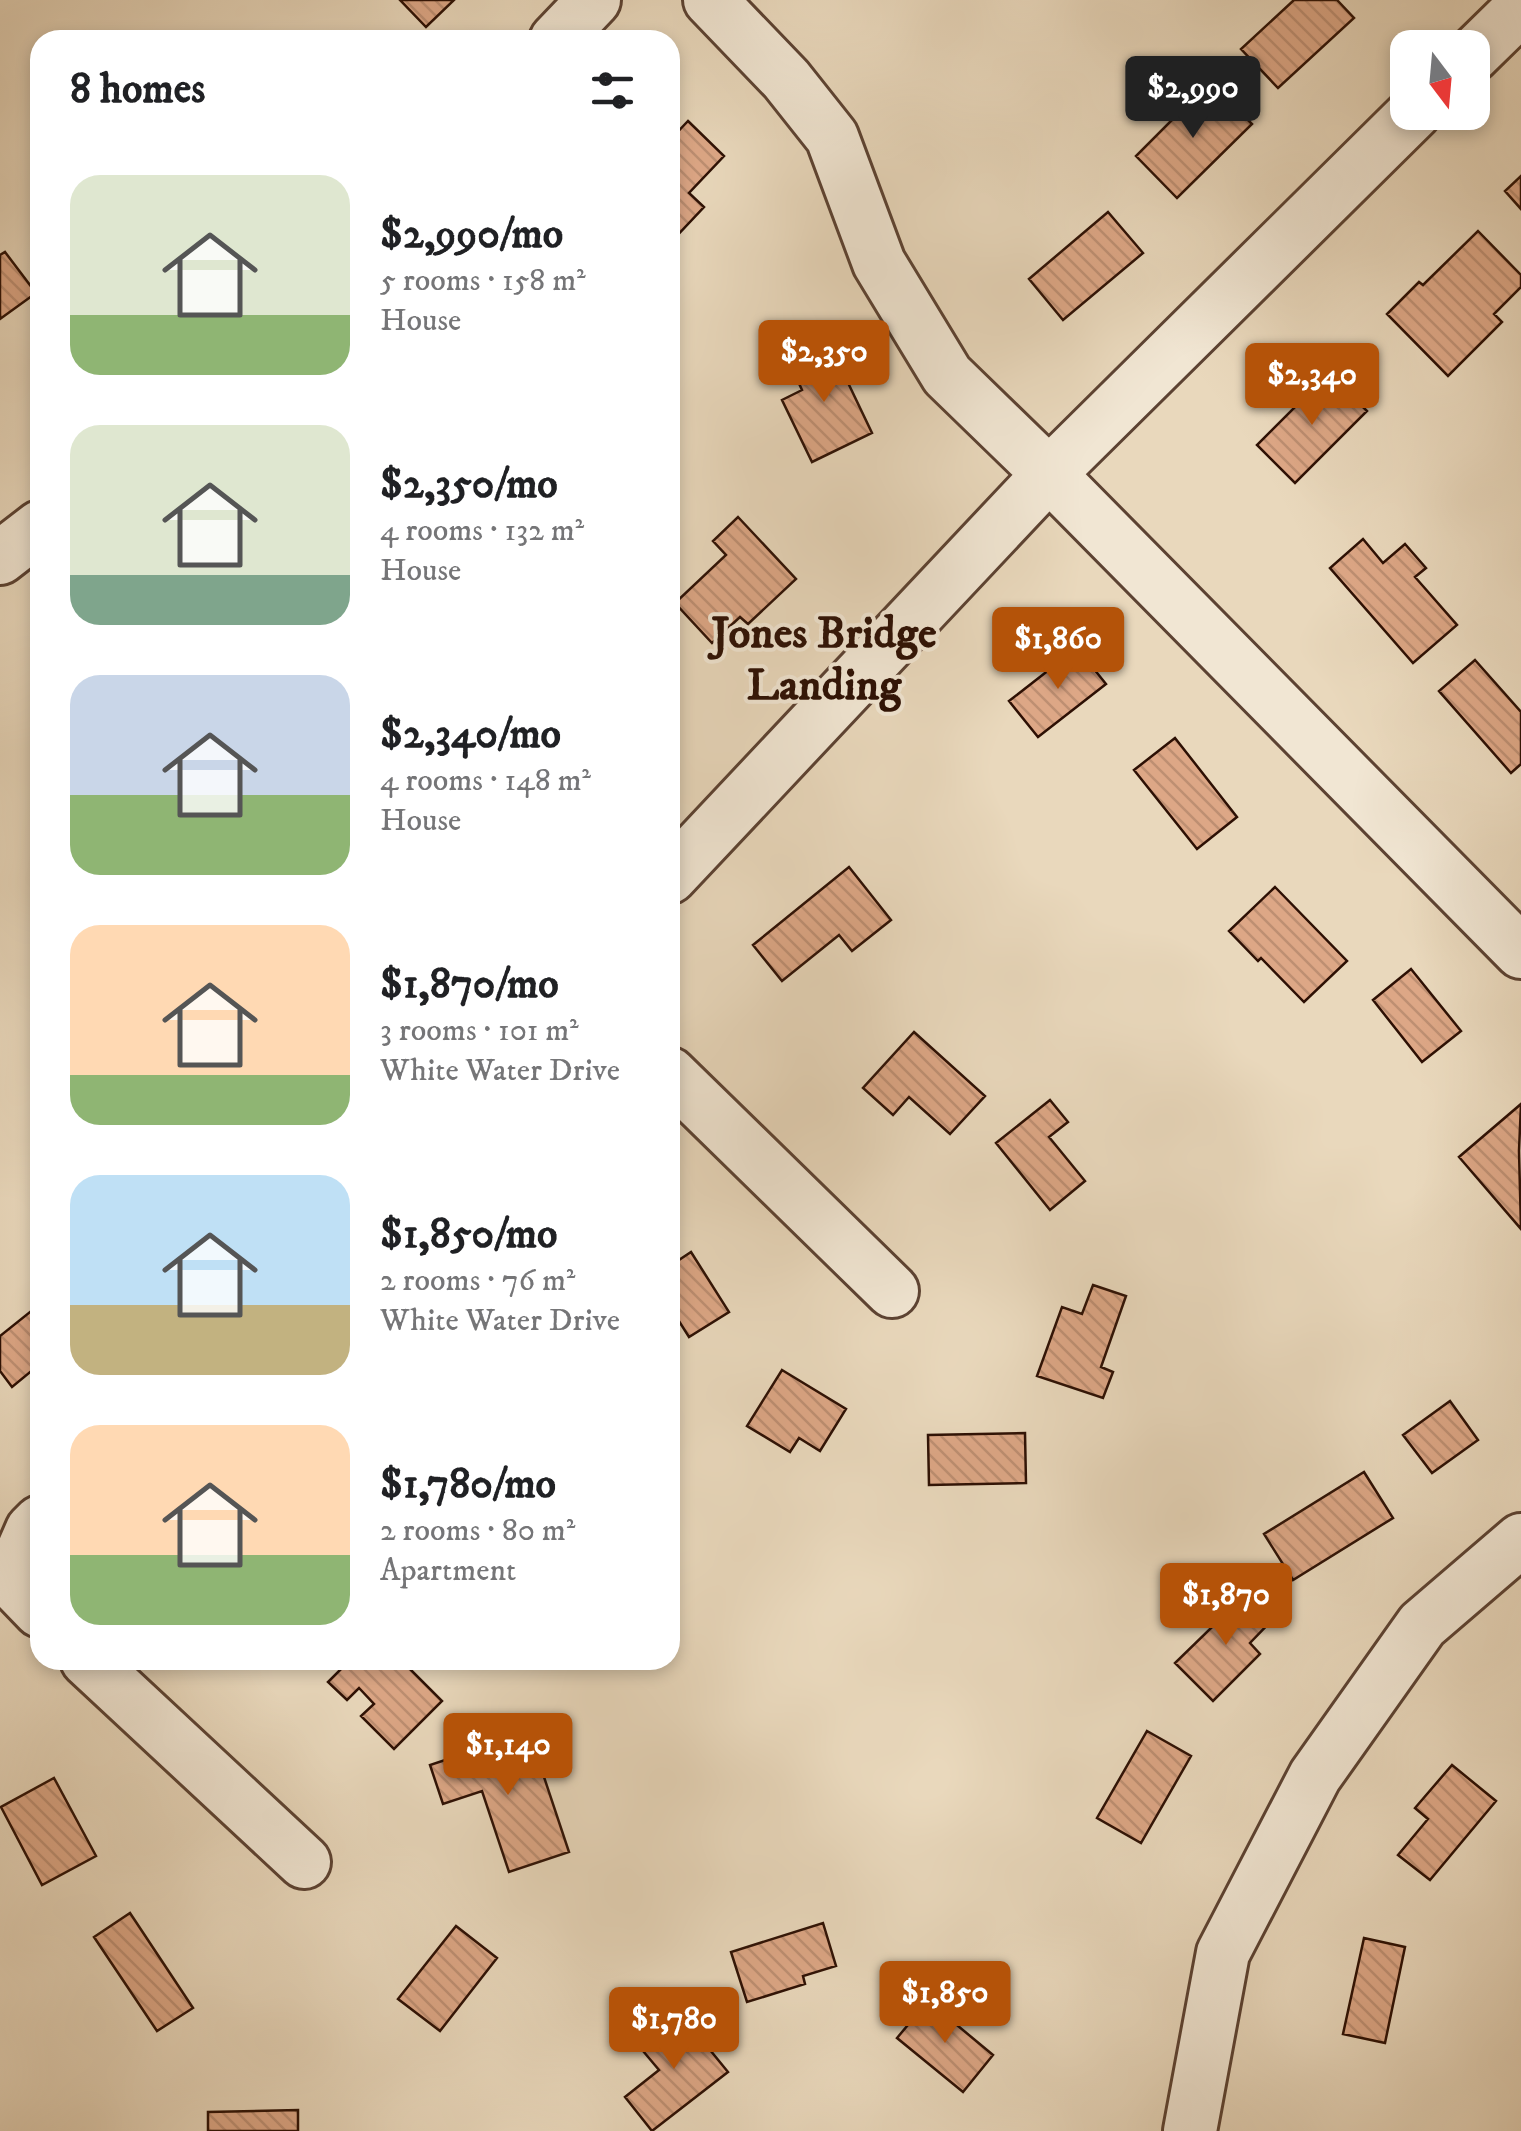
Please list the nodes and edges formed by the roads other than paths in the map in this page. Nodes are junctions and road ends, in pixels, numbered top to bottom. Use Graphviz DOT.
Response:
graph roads {
  1 [pos="594,0"];
  2 [pos="710,0"];
  3 [pos="1521,8"];
  4 [pos="566,30"];
  5 [pos="1490,38"];
  6 [pos="1397,130"];
  7 [pos="1049,474"];
  8 [pos="30,534"];
  9 [pos="0,558"];
  10 [pos="680,866"];
  11 [pos="1521,952"];
  12 [pos="680,1084"];
  13 [pos="892,1291"];
  14 [pos="30,1535"];
  15 [pos="1521,1540"];
  16 [pos="30,1601"];
  17 [pos="98,1670"];
  18 [pos="304,1862"];
  19 [pos="1190,2131"];
  1 -- 4 [label="street"];
  2 -- 7 [label="street"];
  3 -- 5 [label="street"];
  6 -- 7 [label="street"];
  7 -- 10 [label="street"];
  7 -- 11 [label="street"];
  8 -- 9 [label="street"];
  12 -- 13 [label="street"];
  14 -- 16 [label="street"];
  15 -- 19 [label="street"];
  17 -- 18 [label="street"];
}
